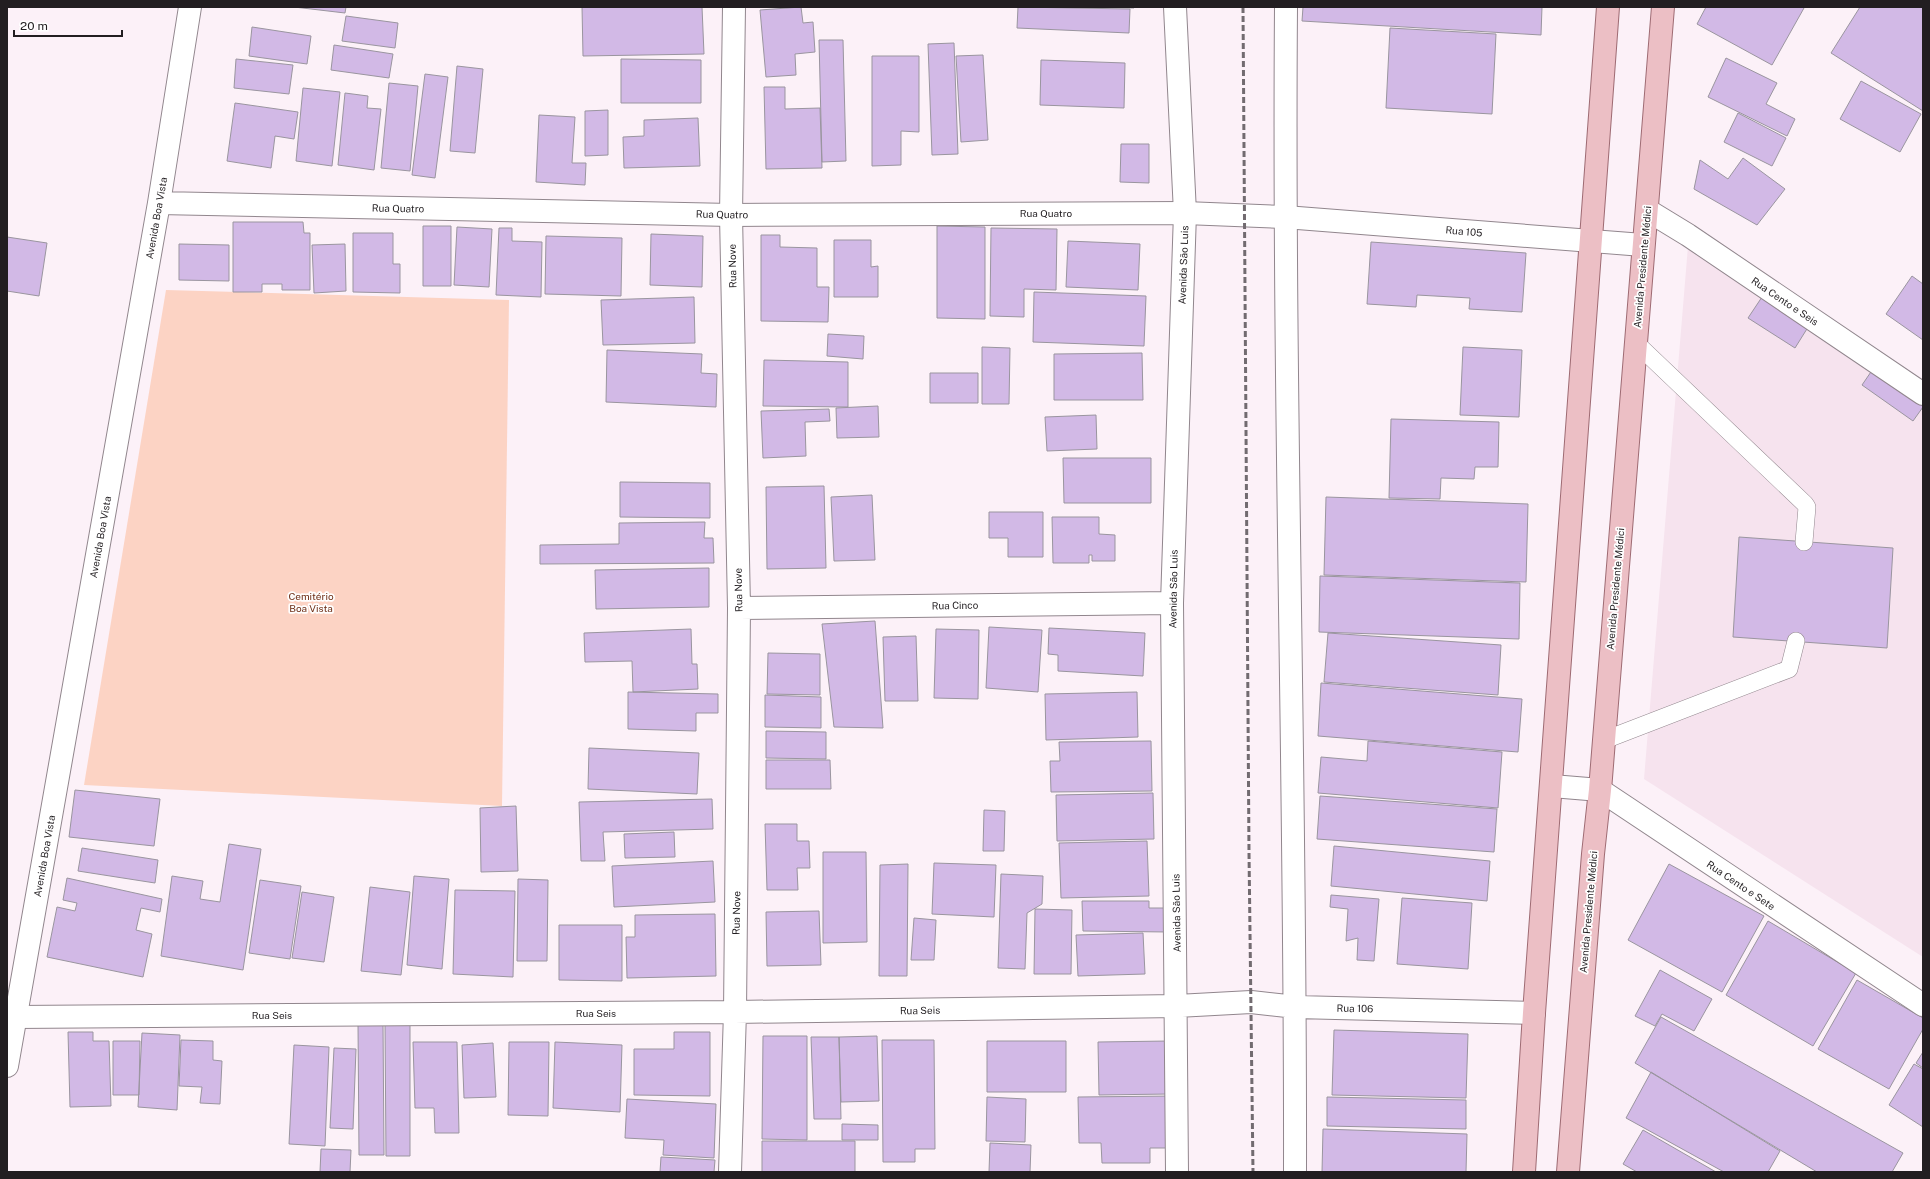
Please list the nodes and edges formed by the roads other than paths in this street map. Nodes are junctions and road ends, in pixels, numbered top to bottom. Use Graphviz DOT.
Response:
graph roads {
  1 [pos="190,7"];
  2 [pos="734,7"];
  3 [pos="1175,7"];
  4 [pos="1286,7"];
  5 [pos="1608,7"];
  6 [pos="1663,7"];
  7 [pos="158,203"];
  8 [pos="1647,210"];
  9 [pos="1185,213"];
  10 [pos="732,215"];
  11 [pos="1285,217"];
  12 [pos="1591,242"];
  13 [pos="1643,245"];
  14 [pos="1636,343"];
  15 [pos="1923,394"];
  16 [pos="1804,542"];
  17 [pos="1172,603"];
  18 [pos="739,608"];
  19 [pos="1796,641"];
  20 [pos="1602,741"];
  21 [pos="1552,786"];
  22 [pos="1600,790"];
  23 [pos="1923,1005"];
  24 [pos="1177,1006"];
  25 [pos="1296,1007"];
  26 [pos="735,1012"];
  27 [pos="1534,1013"];
  28 [pos="15,1017"];
  29 [pos="7,1066"];
  30 [pos="730,1172"];
  31 [pos="1177,1172"];
  32 [pos="1295,1172"];
  33 [pos="1524,1172"];
  34 [pos="1568,1172"];
  1 -- 7 [label="street, Avenida Boa Vista"];
  2 -- 10 [label="street, Rua Nove"];
  3 -- 9 [label="street, Avenida São Luis"];
  4 -- 11 [label="street"];
  5 -- 12 [label="main road"];
  6 -- 8 [label="main road, Avenida Presidente Médici"];
  7 -- 10 [label="street, Rua Quatro"];
  7 -- 28 [label="street, Avenida Boa Vista"];
  8 -- 13 [label="main road, Avenida Presidente Médici"];
  8 -- 15 [label="street, Rua Cento e Seis"];
  9 -- 10 [label="street, Rua Quatro"];
  9 -- 11 [label="street, Rua Quatro"];
  9 -- 17 [label="street, Avenida São Luis"];
  10 -- 18 [label="street, Rua Nove"];
  11 -- 12 [label="street, Rua 105"];
  11 -- 25 [label="street"];
  12 -- 13 [label="street, Rua 105"];
  12 -- 21 [label="main road"];
  13 -- 14 [label="main road, Avenida Presidente Médici"];
  14 -- 16 [label="lane"];
  14 -- 20 [label="main road, Avenida Presidente Médici"];
  17 -- 18 [label="street, Rua Cinco"];
  17 -- 24 [label="street, Avenida São Luis"];
  18 -- 26 [label="street, Rua Nove"];
  19 -- 20 [label="lane"];
  20 -- 22 [label="main road, Avenida Presidente Médici"];
  21 -- 22 [label="street, Rua Cento e Sete"];
  21 -- 27 [label="main road"];
  22 -- 23 [label="street, Rua Cento e Sete"];
  22 -- 34 [label="main road, Avenida Presidente Médici"];
  24 -- 25 [label="street, Rua 106"];
  24 -- 26 [label="street, Rua Seis"];
  24 -- 31 [label="street, Avenida São Luis"];
  25 -- 27 [label="street, Rua 106"];
  25 -- 32 [label="street"];
  26 -- 28 [label="street, Rua Seis"];
  26 -- 30 [label="street, Rua Nove"];
  27 -- 33 [label="main road"];
  28 -- 29 [label="street, Avenida Boa Vista"];
}
